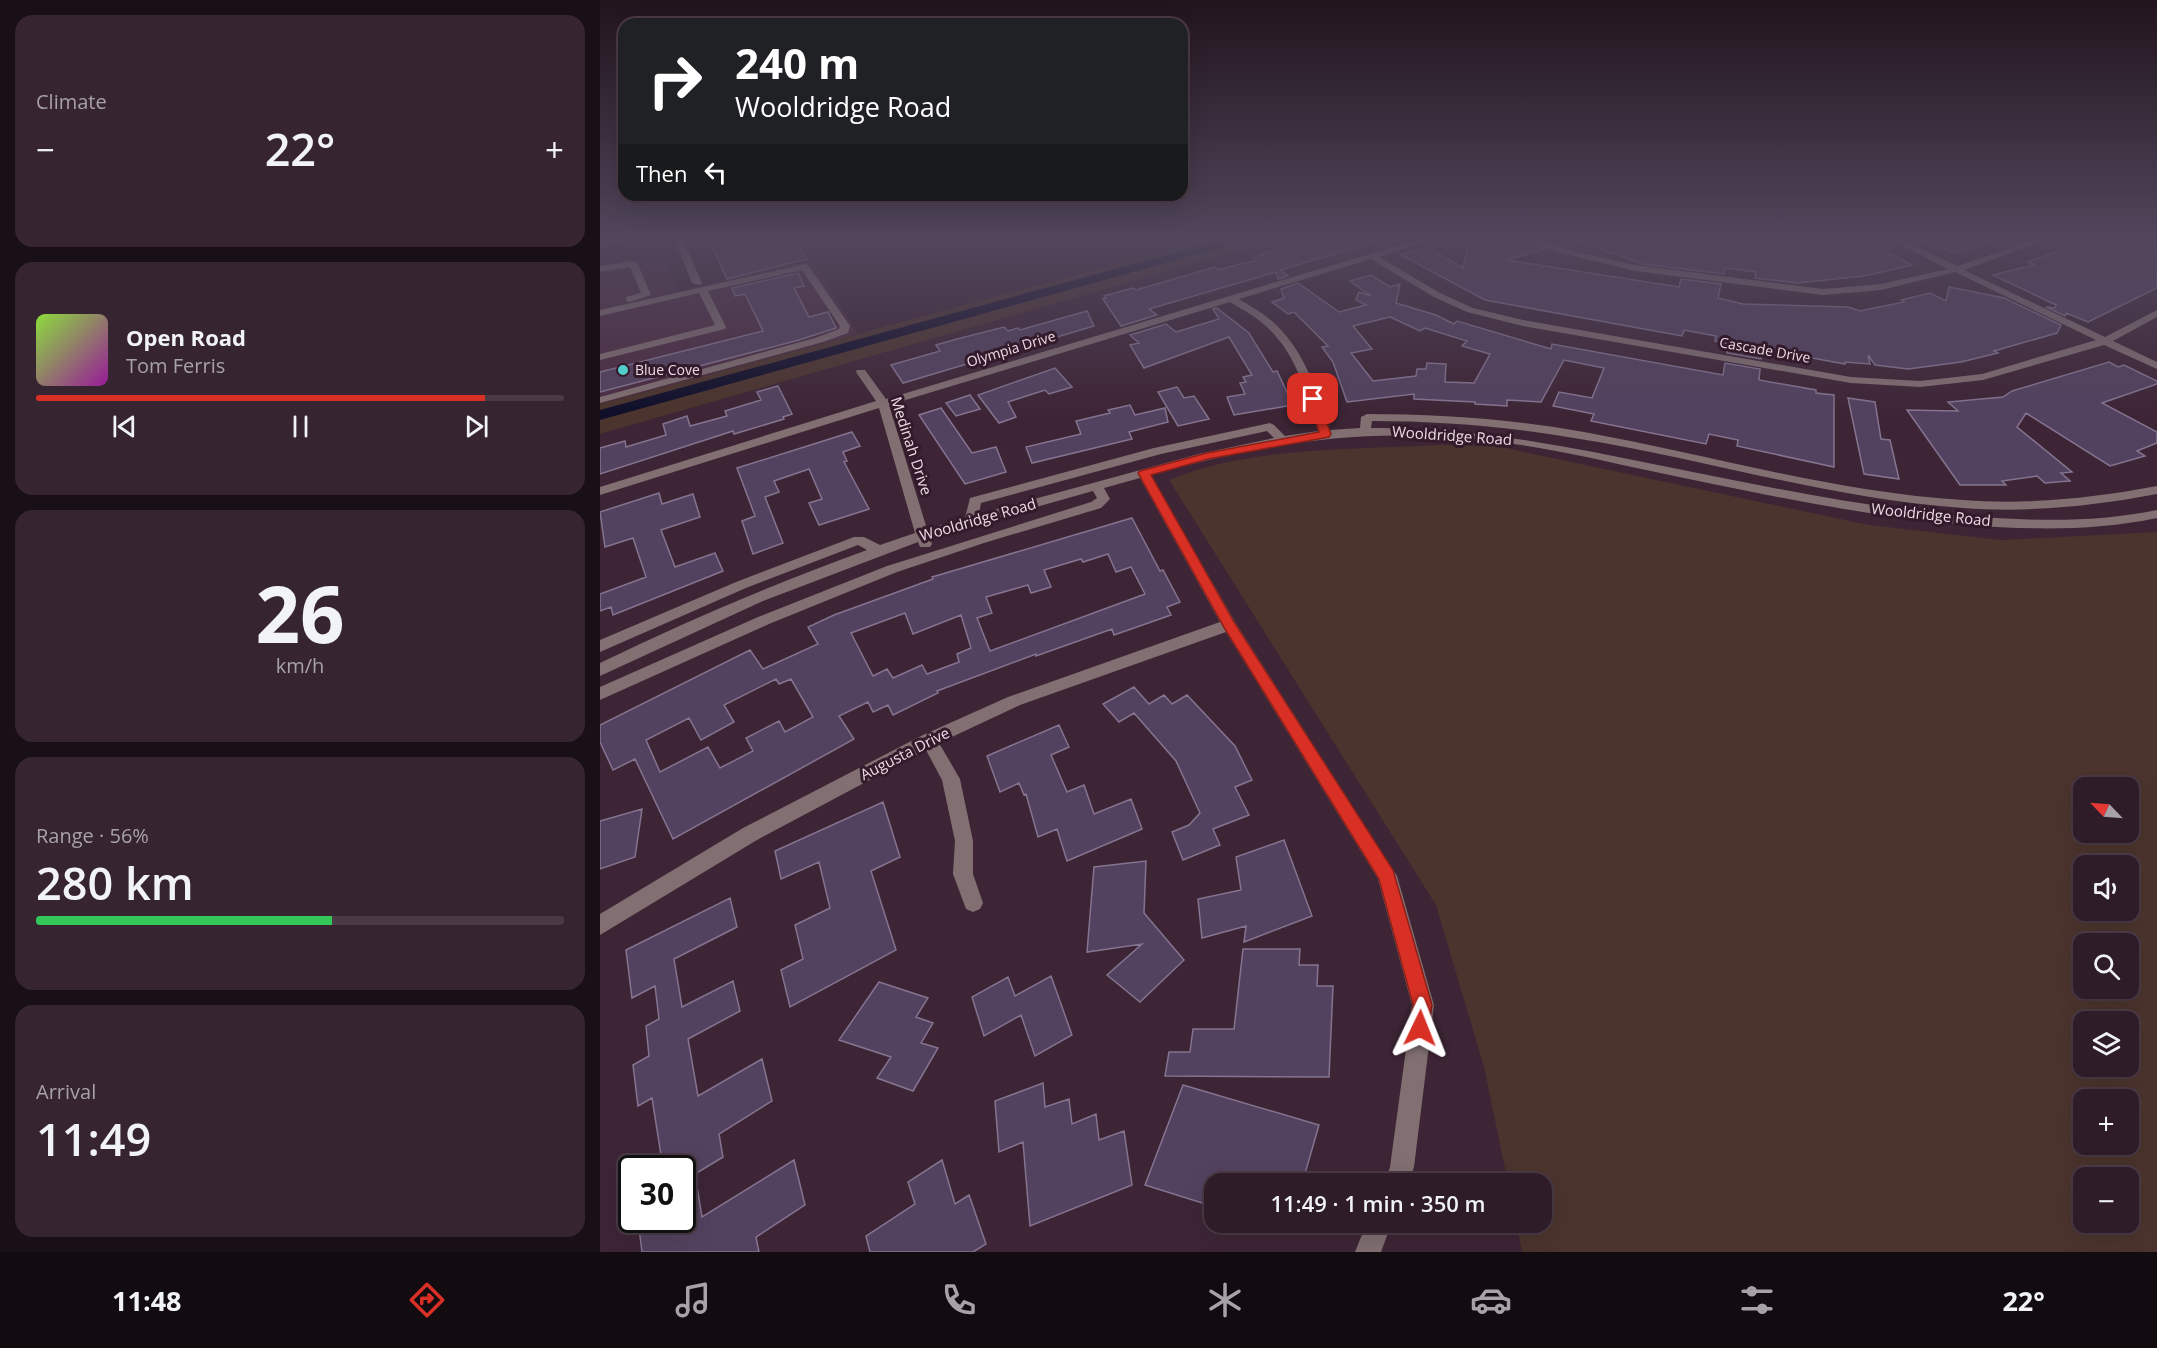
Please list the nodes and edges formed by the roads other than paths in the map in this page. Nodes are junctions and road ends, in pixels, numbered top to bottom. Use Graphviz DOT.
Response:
graph roads {
  1 [pos="640,296"];
  2 [pos="661,296"];
  3 [pos="705,296"];
  4 [pos="825,296"];
  5 [pos="1242,296"];
  6 [pos="1440,296"];
  7 [pos="2015,296"];
  8 [pos="1233,299"];
  9 [pos="600,306"];
  10 [pos="600,313"];
  11 [pos="2157,313"];
  12 [pos="2105,341"];
  13 [pos="600,357"];
  14 [pos="2157,366"];
  15 [pos="861,372"];
  16 [pos="600,400"];
  17 [pos="883,403"];
  18 [pos="1365,432"];
  19 [pos="1325,434"];
  20 [pos="1282,440"];
  21 [pos="1747,469"];
  22 [pos="1144,473"];
  23 [pos="1096,486"];
  24 [pos="1744,486"];
  25 [pos="2157,490"];
  26 [pos="600,491"];
  27 [pos="2115,499"];
  28 [pos="2157,514"];
  29 [pos="2141,518"];
  30 [pos="971,520"];
  31 [pos="921,535"];
  32 [pos="880,551"];
  33 [pos="930,556"];
  34 [pos="1229,625"];
  35 [pos="600,646"];
  36 [pos="600,670"];
  37 [pos="600,694"];
  38 [pos="929,740"];
  39 [pos="973,903"];
  40 [pos="600,925"];
  41 [pos="1400,1173"];
  42 [pos="1376,1233"];
  43 [pos="1368,1252"];
  1 -- 9 [label="street"];
  2 -- 10 [label="street"];
  3 -- 13 [label="street"];
  4 -- 16 [label="street"];
  5 -- 8 [label="street, Olympia Drive"];
  6 -- 12 [label="street, Cascade Drive"];
  7 -- 12 [label="street"];
  8 -- 17 [label="street, Olympia Drive"];
  8 -- 19 [label="street"];
  11 -- 12 [label="street, Cascade Drive"];
  12 -- 14 [label="street"];
  15 -- 17 [label="street, Medinah Drive"];
  17 -- 26 [label="street, Olympia Drive"];
  17 -- 31 [label="street, Medinah Drive"];
  18 -- 19 [label="street, Wooldridge Road"];
  18 -- 21 [label="street"];
  18 -- 24 [label="street, Wooldridge Road"];
  19 -- 20 [label="street, Wooldridge Road"];
  20 -- 22 [label="street, Wooldridge Road"];
  20 -- 30 [label="street"];
  21 -- 24 [label="street"];
  21 -- 27 [label="street"];
  22 -- 23 [label="street, Wooldridge Road"];
  22 -- 34 [label="street"];
  23 -- 30 [label="street, Wooldridge Road"];
  23 -- 33 [label="street"];
  24 -- 29 [label="street, Wooldridge Road"];
  25 -- 27 [label="street"];
  27 -- 29 [label="street"];
  28 -- 29 [label="street, Wooldridge Road"];
  30 -- 31 [label="street, Wooldridge Road"];
  31 -- 32 [label="street, Wooldridge Road"];
  31 -- 33 [label="street, Medinah Drive"];
  32 -- 35 [label="street"];
  32 -- 36 [label="street, Wooldridge Road"];
  33 -- 37 [label="street"];
  34 -- 38 [label="street, Augusta Drive"];
  34 -- 41 [label="street"];
  38 -- 39 [label="street"];
  38 -- 40 [label="street, Augusta Drive"];
  42 -- 43 [label="street"];
}
